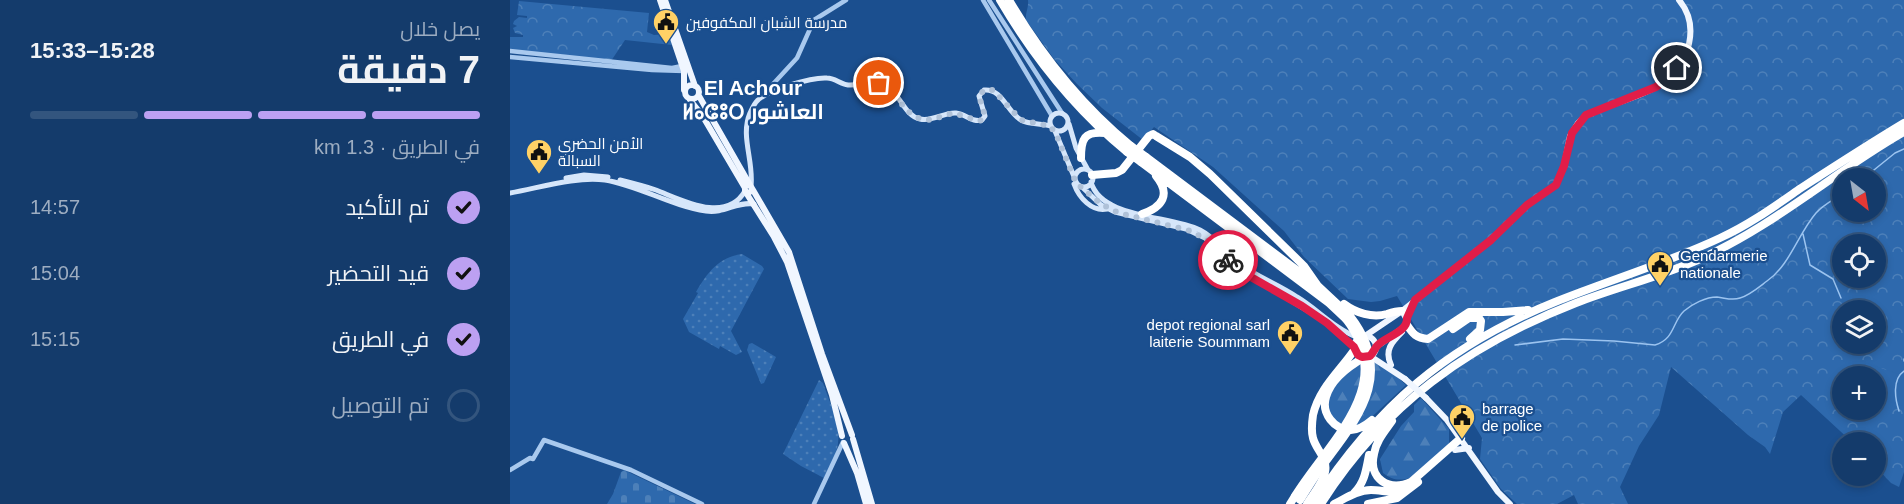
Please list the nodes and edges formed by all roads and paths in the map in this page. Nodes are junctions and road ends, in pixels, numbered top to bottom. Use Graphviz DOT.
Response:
graph roads {
  1 [pos="660,0"];
  2 [pos="665,0"];
  3 [pos="846,0"];
  4 [pos="983,0"];
  5 [pos="989,0"];
  6 [pos="1000,0"];
  7 [pos="1009,0"];
  8 [pos="1679,0"];
  9 [pos="510,51"];
  10 [pos="510,57"];
  11 [pos="683,68"];
  12 [pos="695,86"];
  13 [pos="684,90"];
  14 [pos="699,96"];
  15 [pos="758,99"];
  16 [pos="690,100"];
  17 [pos="1062,114"];
  18 [pos="1052,123"];
  19 [pos="1069,123"];
  20 [pos="1904,123"];
  21 [pos="1904,132"];
  22 [pos="1106,133"];
  23 [pos="1129,149"];
  24 [pos="1081,158"];
  25 [pos="1143,159"];
  26 [pos="1151,170"];
  27 [pos="1090,176"];
  28 [pos="1075,181"];
  29 [pos="1082,187"];
  30 [pos="749,189"];
  31 [pos="510,191"];
  32 [pos="754,204"];
  33 [pos="1107,209"];
  34 [pos="1142,214"];
  35 [pos="1318,286"];
  36 [pos="1332,298"];
  37 [pos="1556,302"];
  38 [pos="1348,318"];
  39 [pos="1405,322"];
  40 [pos="1362,337"];
  41 [pos="1376,347"];
  42 [pos="1354,348"];
  43 [pos="1367,356"];
  44 [pos="1442,362"];
  45 [pos="1391,365"];
  46 [pos="1399,374"];
  47 [pos="1394,402"];
  48 [pos="1403,405"];
  49 [pos="1452,427"];
  50 [pos="1386,430"];
  51 [pos="852,437"];
  52 [pos="843,440"];
  53 [pos="1465,443"];
  54 [pos="1451,450"];
  55 [pos="838,452"];
  56 [pos="850,455"];
  57 [pos="510,470"];
  58 [pos="1414,486"];
  59 [pos="1350,495"];
  60 [pos="1300,501"];
  61 [pos="1337,503"];
  62 [pos="702,504"];
  63 [pos="814,504"];
  64 [pos="867,504"];
  65 [pos="872,504"];
  66 [pos="1290,504"];
  67 [pos="1313,504"];
  68 [pos="1321,504"];
  69 [pos="1368,504"];
  70 [pos="1510,504"];
  1 -- 11 [label="main road"];
  2 -- 12 [label="main road"];
  3 -- 15 [label="street"];
  4 -- 18 [label="street"];
  5 -- 17 [label="street"];
  6 -- 22 [label="highway"];
  7 -- 23 [label="highway"];
  8 -- 39 [label="main road"];
  9 -- 11 [label="street"];
  10 -- 11 [label="street"];
  11 -- 13 [label="main road"];
  12 -- 13 [label="main road"];
  12 -- 14 [label="main road"];
  13 -- 16 [label="main road"];
  14 -- 16 [label="main road"];
  14 -- 30 [label="main road"];
  15 -- 18 [label="main road"];
  15 -- 30 [label="main road"];
  16 -- 30 [label="main road"];
  17 -- 18 [label="main road"];
  17 -- 19 [label="main road"];
  18 -- 19 [label="main road"];
  18 -- 28 [label="main road"];
  19 -- 24 [label="main road"];
  20 -- 37 [label="highway"];
  21 -- 48 [label="highway"];
  22 -- 23 [label="highway"];
  22 -- 24 [label="highway"];
  23 -- 25 [label="highway, bridge"];
  24 -- 27 [label="main road"];
  25 -- 26 [label="highway"];
  25 -- 35 [label="highway"];
  26 -- 34 [label="highway"];
  26 -- 38 [label="highway"];
  27 -- 28 [label="main road"];
  27 -- 29 [label="main road"];
  27 -- 34 [label="main road"];
  27 -- 35 [label="highway"];
  28 -- 29 [label="main road"];
  28 -- 33 [label="main road"];
  29 -- 33 [label="main road"];
  30 -- 31 [label="main road"];
  30 -- 32 [label="main road"];
  30 -- 51 [label="main road"];
  31 -- 32 [label="main road"];
  32 -- 52 [label="main road"];
  33 -- 42 [label="main road"];
  34 -- 40 [label="main road"];
  35 -- 36 [label="highway"];
  36 -- 38 [label="highway"];
  36 -- 39 [label="highway"];
  37 -- 39 [label="highway"];
  37 -- 44 [label="highway"];
  38 -- 60 [label="highway, bridge"];
  39 -- 40 [label="main road"];
  39 -- 41 [label="main road"];
  39 -- 44 [label="highway"];
  39 -- 45 [label="main road"];
  40 -- 41 [label="main road"];
  40 -- 42 [label="main road"];
  41 -- 43 [label="main road"];
  41 -- 45 [label="main road"];
  42 -- 43 [label="main road"];
  42 -- 60 [label="highway"];
  43 -- 46 [label="main road"];
  43 -- 47 [label="highway"];
  44 -- 47 [label="highway"];
  45 -- 46 [label="main road"];
  46 -- 49 [label="main road, bridge"];
  47 -- 67 [label="highway"];
  48 -- 50 [label="highway"];
  48 -- 68 [label="highway"];
  49 -- 53 [label="main road"];
  49 -- 54 [label="main road"];
  50 -- 54 [label="highway"];
  50 -- 59 [label="highway"];
  51 -- 52 [label="main road"];
  51 -- 65 [label="main road"];
  52 -- 55 [label="street"];
  52 -- 56 [label="main road"];
  53 -- 54 [label="highway"];
  53 -- 70 [label="main road"];
  54 -- 58 [label="highway"];
  55 -- 56 [label="main road"];
  55 -- 63 [label="street"];
  56 -- 64 [label="main road"];
  57 -- 62 [label="street"];
  58 -- 59 [label="highway"];
  58 -- 69 [label="highway"];
  59 -- 61 [label="highway"];
  60 -- 66 [label="highway"];
}
